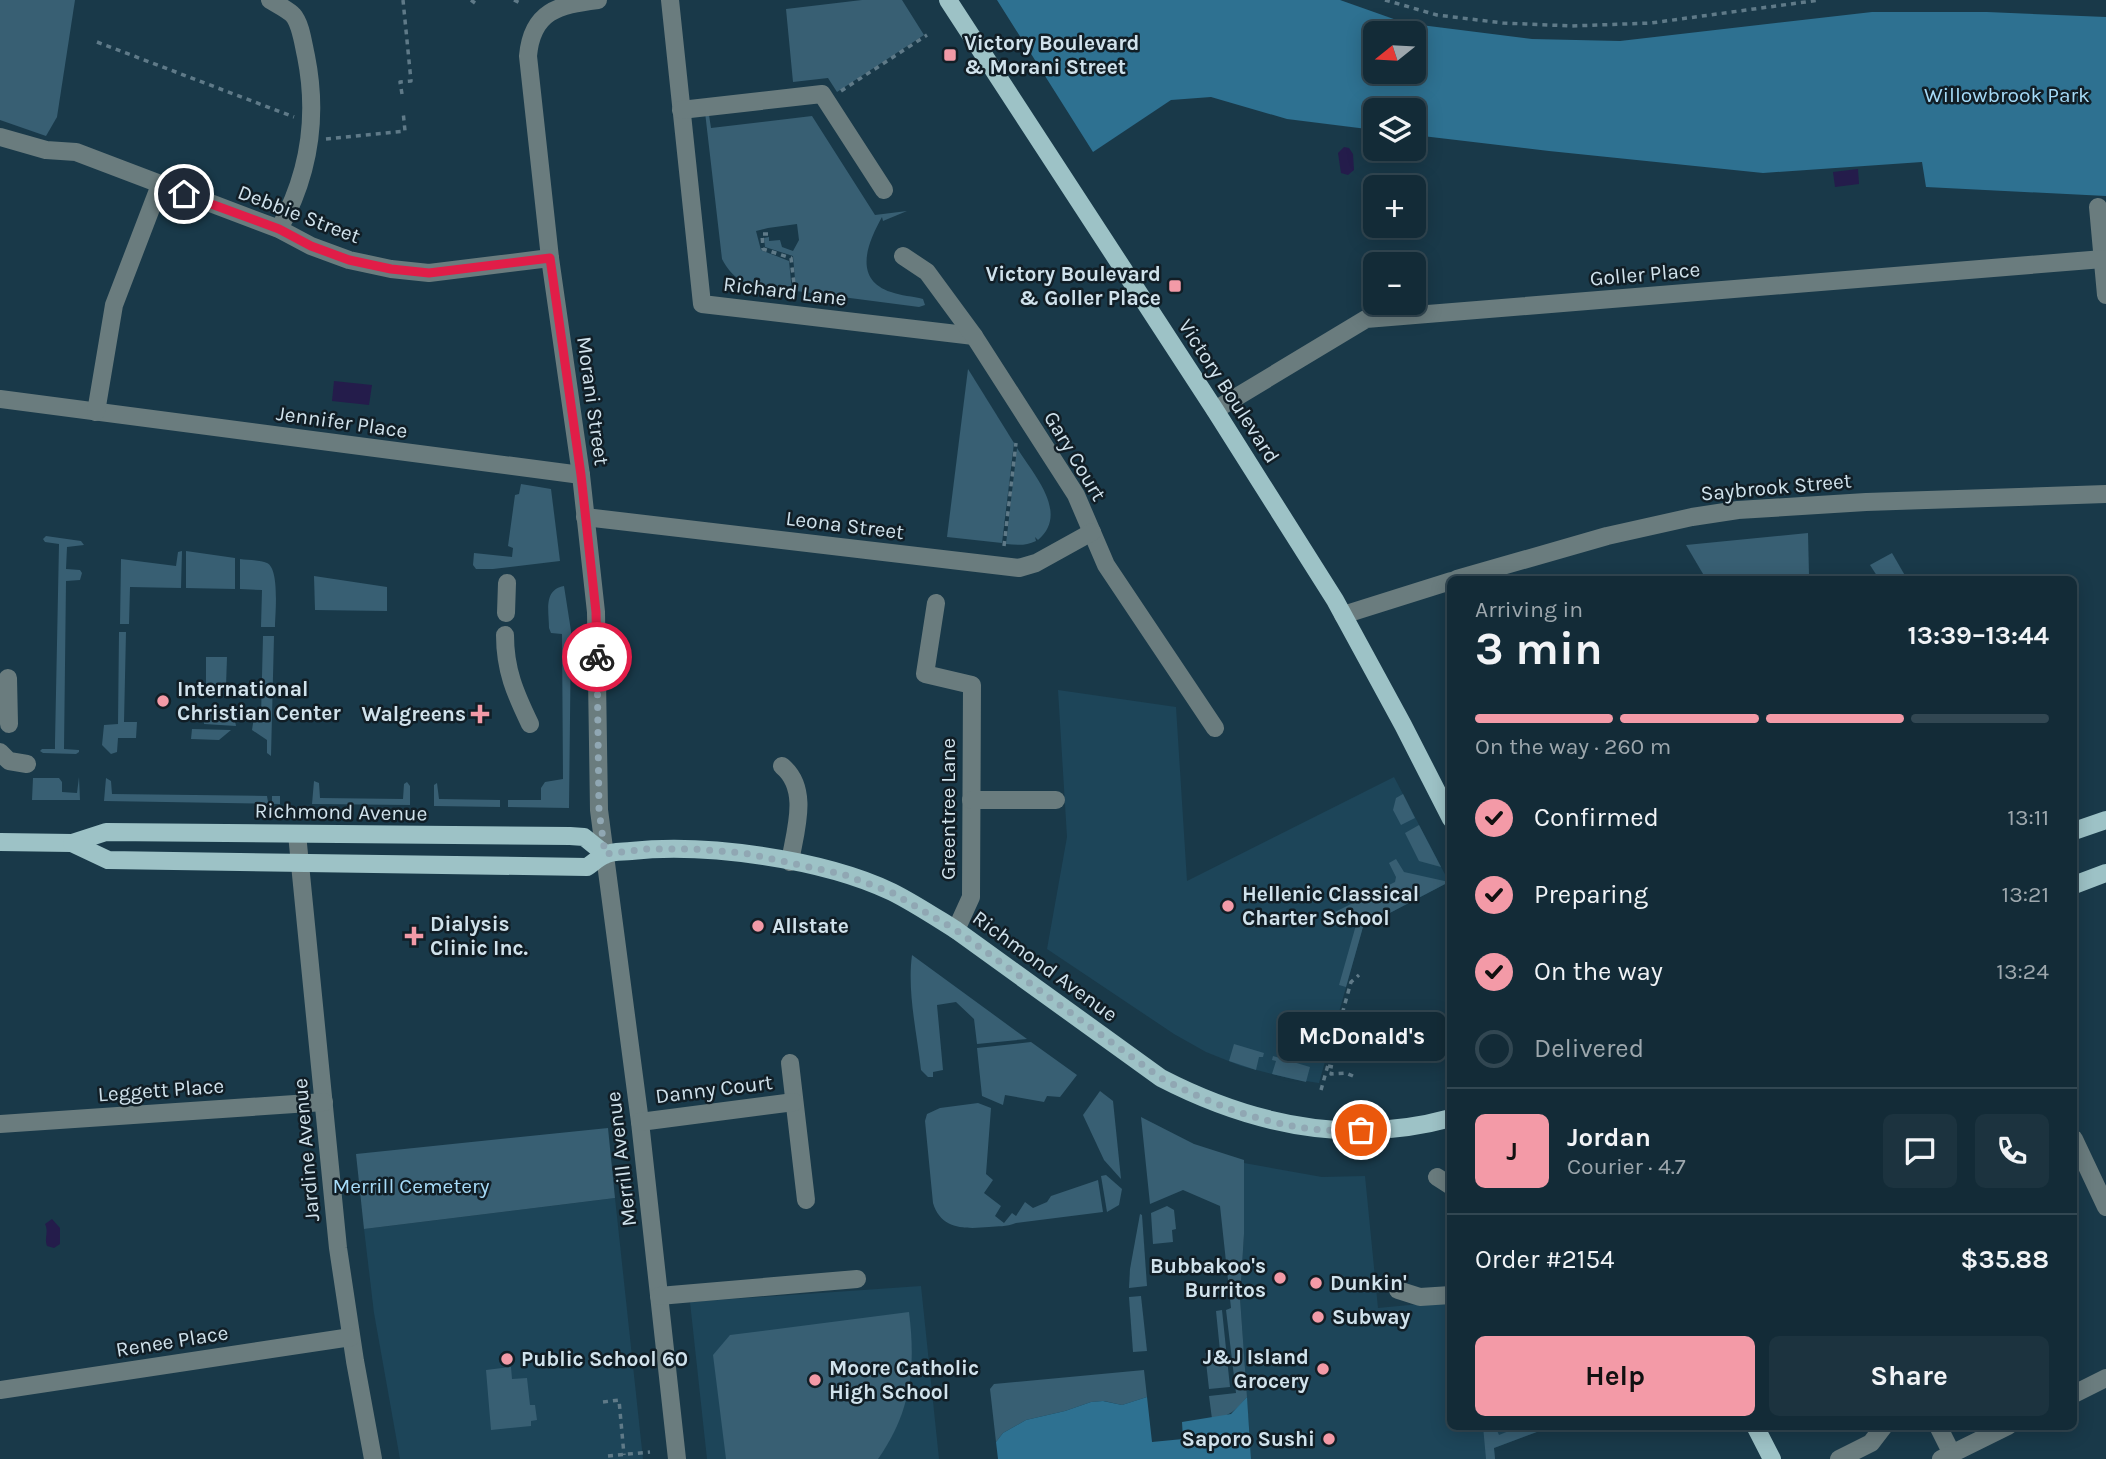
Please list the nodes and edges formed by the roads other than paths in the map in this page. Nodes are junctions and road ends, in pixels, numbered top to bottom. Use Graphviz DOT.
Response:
graph roads {
  1 [pos="270,0"];
  2 [pos="598,0"];
  3 [pos="670,0"];
  4 [pos="948,0"];
  5 [pos="681,110"];
  6 [pos="0,137"];
  7 [pos="160,185"];
  8 [pos="884,190"];
  9 [pos="2098,208"];
  10 [pos="279,229"];
  11 [pos="903,256"];
  12 [pos="550,258"];
  13 [pos="2104,259"];
  14 [pos="2106,295"];
  15 [pos="974,336"];
  16 [pos="0,399"];
  17 [pos="1215,410"];
  18 [pos="96,412"];
  19 [pos="581,475"];
  20 [pos="2106,495"];
  21 [pos="585,517"];
  22 [pos="1092,532"];
  23 [pos="1467,576"];
  24 [pos="1447,582"];
  25 [pos="507,583"];
  26 [pos="936,603"];
  27 [pos="506,613"];
  28 [pos="1343,615"];
  29 [pos="505,635"];
  30 [pos="8,678"];
  31 [pos="530,724"];
  32 [pos="1215,728"];
  33 [pos="11,748"];
  34 [pos="782,766"];
  35 [pos="971,800"];
  36 [pos="1056,800"];
  37 [pos="1447,811"];
  38 [pos="2106,820"];
  39 [pos="2077,830"];
  40 [pos="297,834"];
  41 [pos="0,842"];
  42 [pos="72,844"];
  43 [pos="605,854"];
  44 [pos="790,862"];
  45 [pos="299,864"];
  46 [pos="2106,873"];
  47 [pos="2077,884"];
  48 [pos="956,930"];
  49 [pos="790,1063"];
  50 [pos="324,1102"];
  51 [pos="794,1102"];
  52 [pos="1447,1119"];
  53 [pos="640,1122"];
  54 [pos="0,1124"];
  55 [pos="2077,1145"];
  56 [pos="806,1200"];
  57 [pos="2106,1207"];
  58 [pos="857,1279"];
  59 [pos="1398,1290"];
  60 [pos="1447,1295"];
  61 [pos="659,1296"];
  62 [pos="351,1337"];
  63 [pos="2106,1378"];
  64 [pos="0,1390"];
  65 [pos="2077,1392"];
  66 [pos="1757,1430"];
  67 [pos="1881,1430"];
  68 [pos="1939,1430"];
  69 [pos="2000,1430"];
  70 [pos="1946,1456"];
  71 [pos="373,1459"];
  72 [pos="677,1459"];
  73 [pos="1772,1459"];
  74 [pos="1839,1459"];
  1 -- 10 [label="street"];
  2 -- 12 [label="street, Morani Street"];
  3 -- 5 [label="street, Richard Lane"];
  4 -- 17 [label="main road, Victory Boulevard"];
  5 -- 8 [label="street"];
  5 -- 15 [label="street, Richard Lane"];
  6 -- 7 [label="street, Debbie Street"];
  7 -- 10 [label="street, Debbie Street"];
  7 -- 18 [label="street"];
  9 -- 13 [label="street"];
  10 -- 12 [label="street, Debbie Street"];
  11 -- 15 [label="street, Gary Court"];
  12 -- 19 [label="street, Morani Street"];
  13 -- 14 [label="street"];
  13 -- 17 [label="street, Goller Place"];
  15 -- 22 [label="street, Gary Court"];
  16 -- 18 [label="street, Jennifer Place"];
  17 -- 28 [label="main road, Victory Boulevard"];
  18 -- 19 [label="street, Jennifer Place"];
  19 -- 21 [label="street, Morani Street"];
  20 -- 23 [label="street, Saybrook Street"];
  21 -- 22 [label="street, Leona Street"];
  21 -- 43 [label="street, Morani Street"];
  22 -- 32 [label="street, Gary Court"];
  24 -- 28 [label="street"];
  25 -- 27 [label="street"];
  26 -- 35 [label="street, Greentree Lane"];
  28 -- 37 [label="main road, Victory Boulevard"];
  29 -- 31 [label="street"];
  30 -- 33 [label="street"];
  34 -- 44 [label="street"];
  35 -- 36 [label="street"];
  35 -- 48 [label="street, Greentree Lane"];
  38 -- 39 [label="main road"];
  40 -- 42 [label="main road, Richmond Avenue"];
  40 -- 43 [label="main road, Richmond Avenue"];
  40 -- 45 [label="street, Jardine Avenue"];
  41 -- 42 [label="main road, Richmond Avenue"];
  42 -- 45 [label="main road, Richmond Avenue"];
  43 -- 44 [label="main road, Richmond Avenue"];
  43 -- 45 [label="main road, Richmond Avenue"];
  43 -- 53 [label="street, Merrill Avenue"];
  44 -- 48 [label="main road, Richmond Avenue"];
  45 -- 50 [label="street, Jardine Avenue"];
  46 -- 47 [label="main road"];
  48 -- 52 [label="main road, Richmond Avenue"];
  49 -- 51 [label="street, Danny Court"];
  50 -- 54 [label="street, Leggett Place"];
  50 -- 62 [label="street, Jardine Avenue"];
  51 -- 53 [label="street, Danny Court"];
  51 -- 56 [label="street, Danny Court"];
  53 -- 61 [label="street, Merrill Avenue"];
  55 -- 57 [label="street"];
  58 -- 61 [label="street"];
  59 -- 60 [label="street"];
  61 -- 72 [label="street, Merrill Avenue"];
  62 -- 64 [label="street, Renee Place"];
  62 -- 71 [label="street, Jardine Avenue"];
  63 -- 65 [label="street"];
  66 -- 73 [label="main road"];
  67 -- 74 [label="street"];
  68 -- 70 [label="street"];
  69 -- 70 [label="street"];
}
